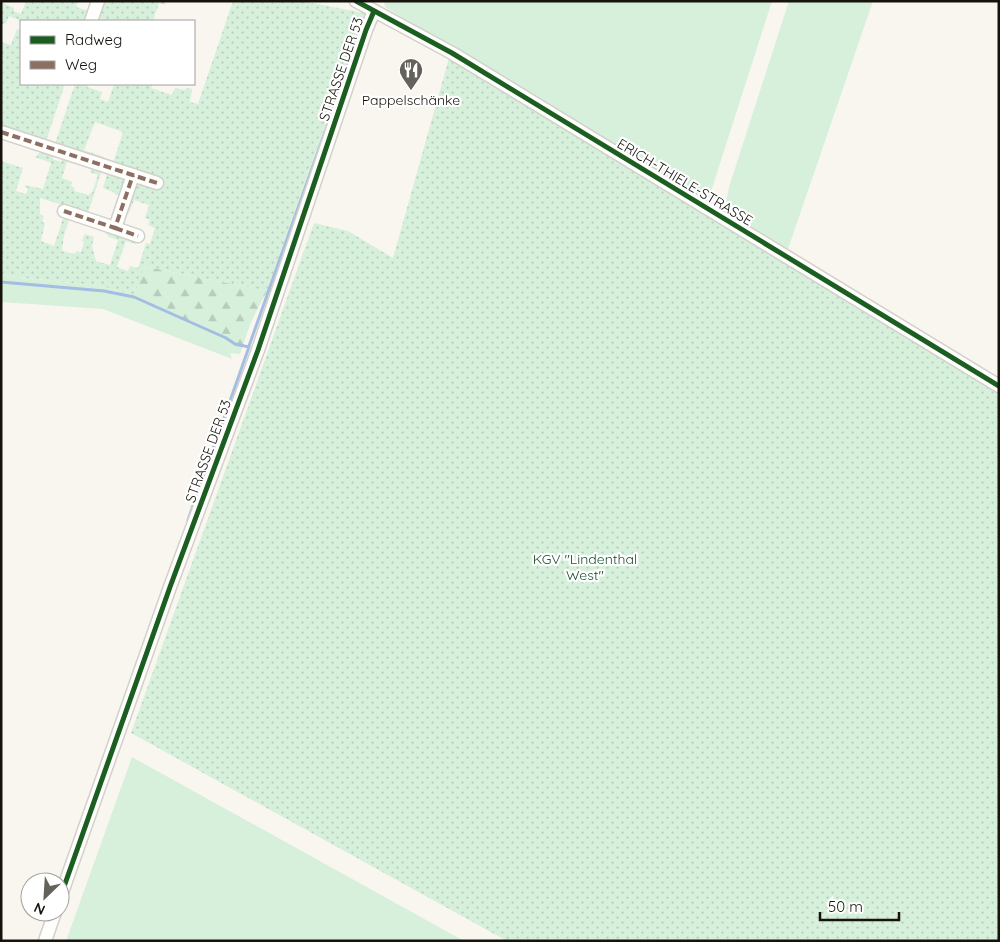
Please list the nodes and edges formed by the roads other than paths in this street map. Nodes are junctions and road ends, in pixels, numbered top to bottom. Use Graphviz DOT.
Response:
graph roads {
  1 [pos="98,1"];
  2 [pos="356,1"];
  3 [pos="374,11"];
  4 [pos="91,20"];
  5 [pos="1,132"];
  6 [pos="133,175"];
  7 [pos="157,183"];
  8 [pos="64,211"];
  9 [pos="115,228"];
  10 [pos="138,236"];
  11 [pos="999,386"];
  12 [pos="69,872"];
  13 [pos="52,922"];
  14 [pos="45,941"];
  1 -- 4 [label="street"];
  2 -- 3 [label="street, ERICH-THIELE-STRASSE"];
  3 -- 11 [label="street, ERICH-THIELE-STRASSE"];
  3 -- 12 [label="street, STRASSE DER 53"];
  5 -- 6 [label="street"];
  6 -- 7 [label="street"];
  6 -- 9 [label="street"];
  8 -- 9 [label="street"];
  9 -- 10 [label="street"];
  13 -- 14 [label="street"];
}
